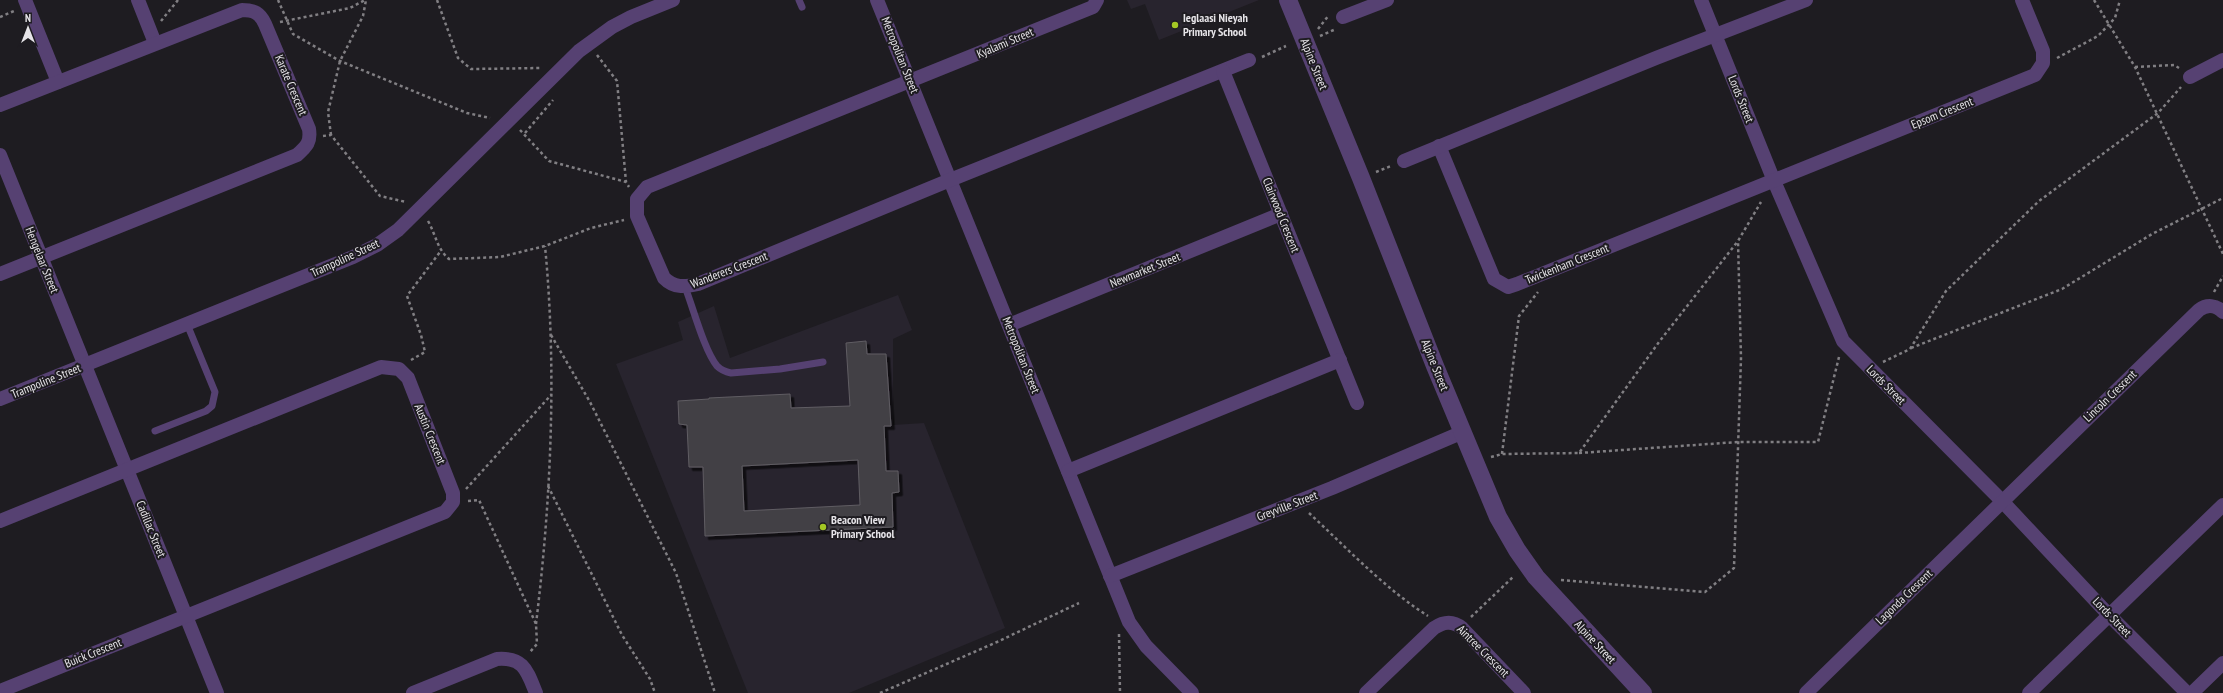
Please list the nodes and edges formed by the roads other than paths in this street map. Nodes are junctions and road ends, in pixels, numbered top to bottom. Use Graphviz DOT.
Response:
graph roads {
  1 [pos="25,0"];
  2 [pos="138,0"];
  3 [pos="673,0"];
  4 [pos="877,0"];
  5 [pos="1097,0"];
  6 [pos="1288,0"];
  7 [pos="1701,0"];
  8 [pos="1806,0"];
  9 [pos="2022,0"];
  10 [pos="1382,1"];
  11 [pos="1341,22"];
  12 [pos="1715,36"];
  13 [pos="153,37"];
  14 [pos="1255,59"];
  15 [pos="2223,60"];
  16 [pos="1222,71"];
  17 [pos="2190,77"];
  18 [pos="58,82"];
  19 [pos="910,82"];
  20 [pos="0,105"];
  21 [pos="1439,146"];
  22 [pos="0,155"];
  23 [pos="1404,160"];
  24 [pos="950,180"];
  25 [pos="1774,181"];
  26 [pos="1281,214"];
  27 [pos="40,257"];
  28 [pos="0,274"];
  29 [pos="685,287"];
  30 [pos="2223,312"];
  31 [pos="187,324"];
  32 [pos="1009,325"];
  33 [pos="1340,360"];
  34 [pos="823,362"];
  35 [pos="85,365"];
  36 [pos="0,399"];
  37 [pos="1357,403"];
  38 [pos="155,431"];
  39 [pos="1463,432"];
  40 [pos="127,469"];
  41 [pos="1068,471"];
  42 [pos="2002,501"];
  43 [pos="2223,505"];
  44 [pos="0,521"];
  45 [pos="1110,576"];
  46 [pos="2108,614"];
  47 [pos="186,615"];
  48 [pos="2223,663"];
  49 [pos="0,690"];
  50 [pos="217,693"];
  51 [pos="412,693"];
  52 [pos="536,693"];
  53 [pos="1192,693"];
  54 [pos="1366,693"];
  55 [pos="1524,693"];
  56 [pos="1643,693"];
  57 [pos="1806,693"];
  58 [pos="2029,693"];
  59 [pos="2187,693"];
  60 [pos="2192,693"];
  1 -- 18 [label="street"];
  2 -- 13 [label="street"];
  3 -- 31 [label="street, Trampoline Street"];
  4 -- 19 [label="street, Metropolitan Street"];
  5 -- 19 [label="street, Kyalami Street"];
  6 -- 39 [label="street, Alpine Street"];
  7 -- 12 [label="street, Lords Street"];
  8 -- 12 [label="street"];
  9 -- 25 [label="street, Epsom Crescent"];
  10 -- 11 [label="street"];
  12 -- 21 [label="street"];
  12 -- 25 [label="street, Lords Street"];
  13 -- 18 [label="street, Karate Crescent"];
  13 -- 27 [label="street, Karate Crescent"];
  14 -- 16 [label="street"];
  15 -- 17 [label="street"];
  16 -- 24 [label="street"];
  16 -- 26 [label="street, Clairwood Crescent"];
  18 -- 20 [label="street, Karate Crescent"];
  19 -- 24 [label="street, Metropolitan Street"];
  19 -- 29 [label="street, Wanderers Crescent"];
  21 -- 23 [label="street"];
  21 -- 25 [label="street, Twickenham Crescent"];
  22 -- 27 [label="street, Hengelaar Street"];
  24 -- 29 [label="street, Wanderers Crescent"];
  24 -- 32 [label="street, Metropolitan Street"];
  25 -- 42 [label="street, Lords Street"];
  26 -- 32 [label="street, Newmarket Street"];
  26 -- 33 [label="street, Clairwood Crescent"];
  27 -- 28 [label="street"];
  27 -- 35 [label="street, Hengelaar Street"];
  29 -- 34 [label="lane"];
  30 -- 42 [label="street, Lincoln Crescent"];
  31 -- 35 [label="street, Trampoline Street"];
  31 -- 38 [label="lane"];
  32 -- 41 [label="street, Metropolitan Street"];
  33 -- 37 [label="street, Clairwood Crescent"];
  33 -- 41 [label="street"];
  35 -- 36 [label="street, Trampoline Street"];
  35 -- 40 [label="street, Cadillac Street"];
  39 -- 45 [label="street, Greyville Street"];
  39 -- 56 [label="street, Alpine Street"];
  40 -- 44 [label="street"];
  40 -- 47 [label="street, Cadillac Street"];
  40 -- 47 [label="street, Austin Crescent"];
  41 -- 45 [label="street, Metropolitan Street"];
  42 -- 46 [label="street, Lords Street"];
  42 -- 57 [label="street, Lagonda Crescent"];
  43 -- 46 [label="street"];
  45 -- 53 [label="street, Metropolitan Street"];
  46 -- 58 [label="street"];
  46 -- 59 [label="street, Lords Street"];
  47 -- 49 [label="street, Buick Crescent"];
  47 -- 50 [label="street, Cadillac Street"];
  48 -- 60 [label="street"];
  51 -- 52 [label="street"];
  54 -- 55 [label="street, Aintree Crescent"];
}
